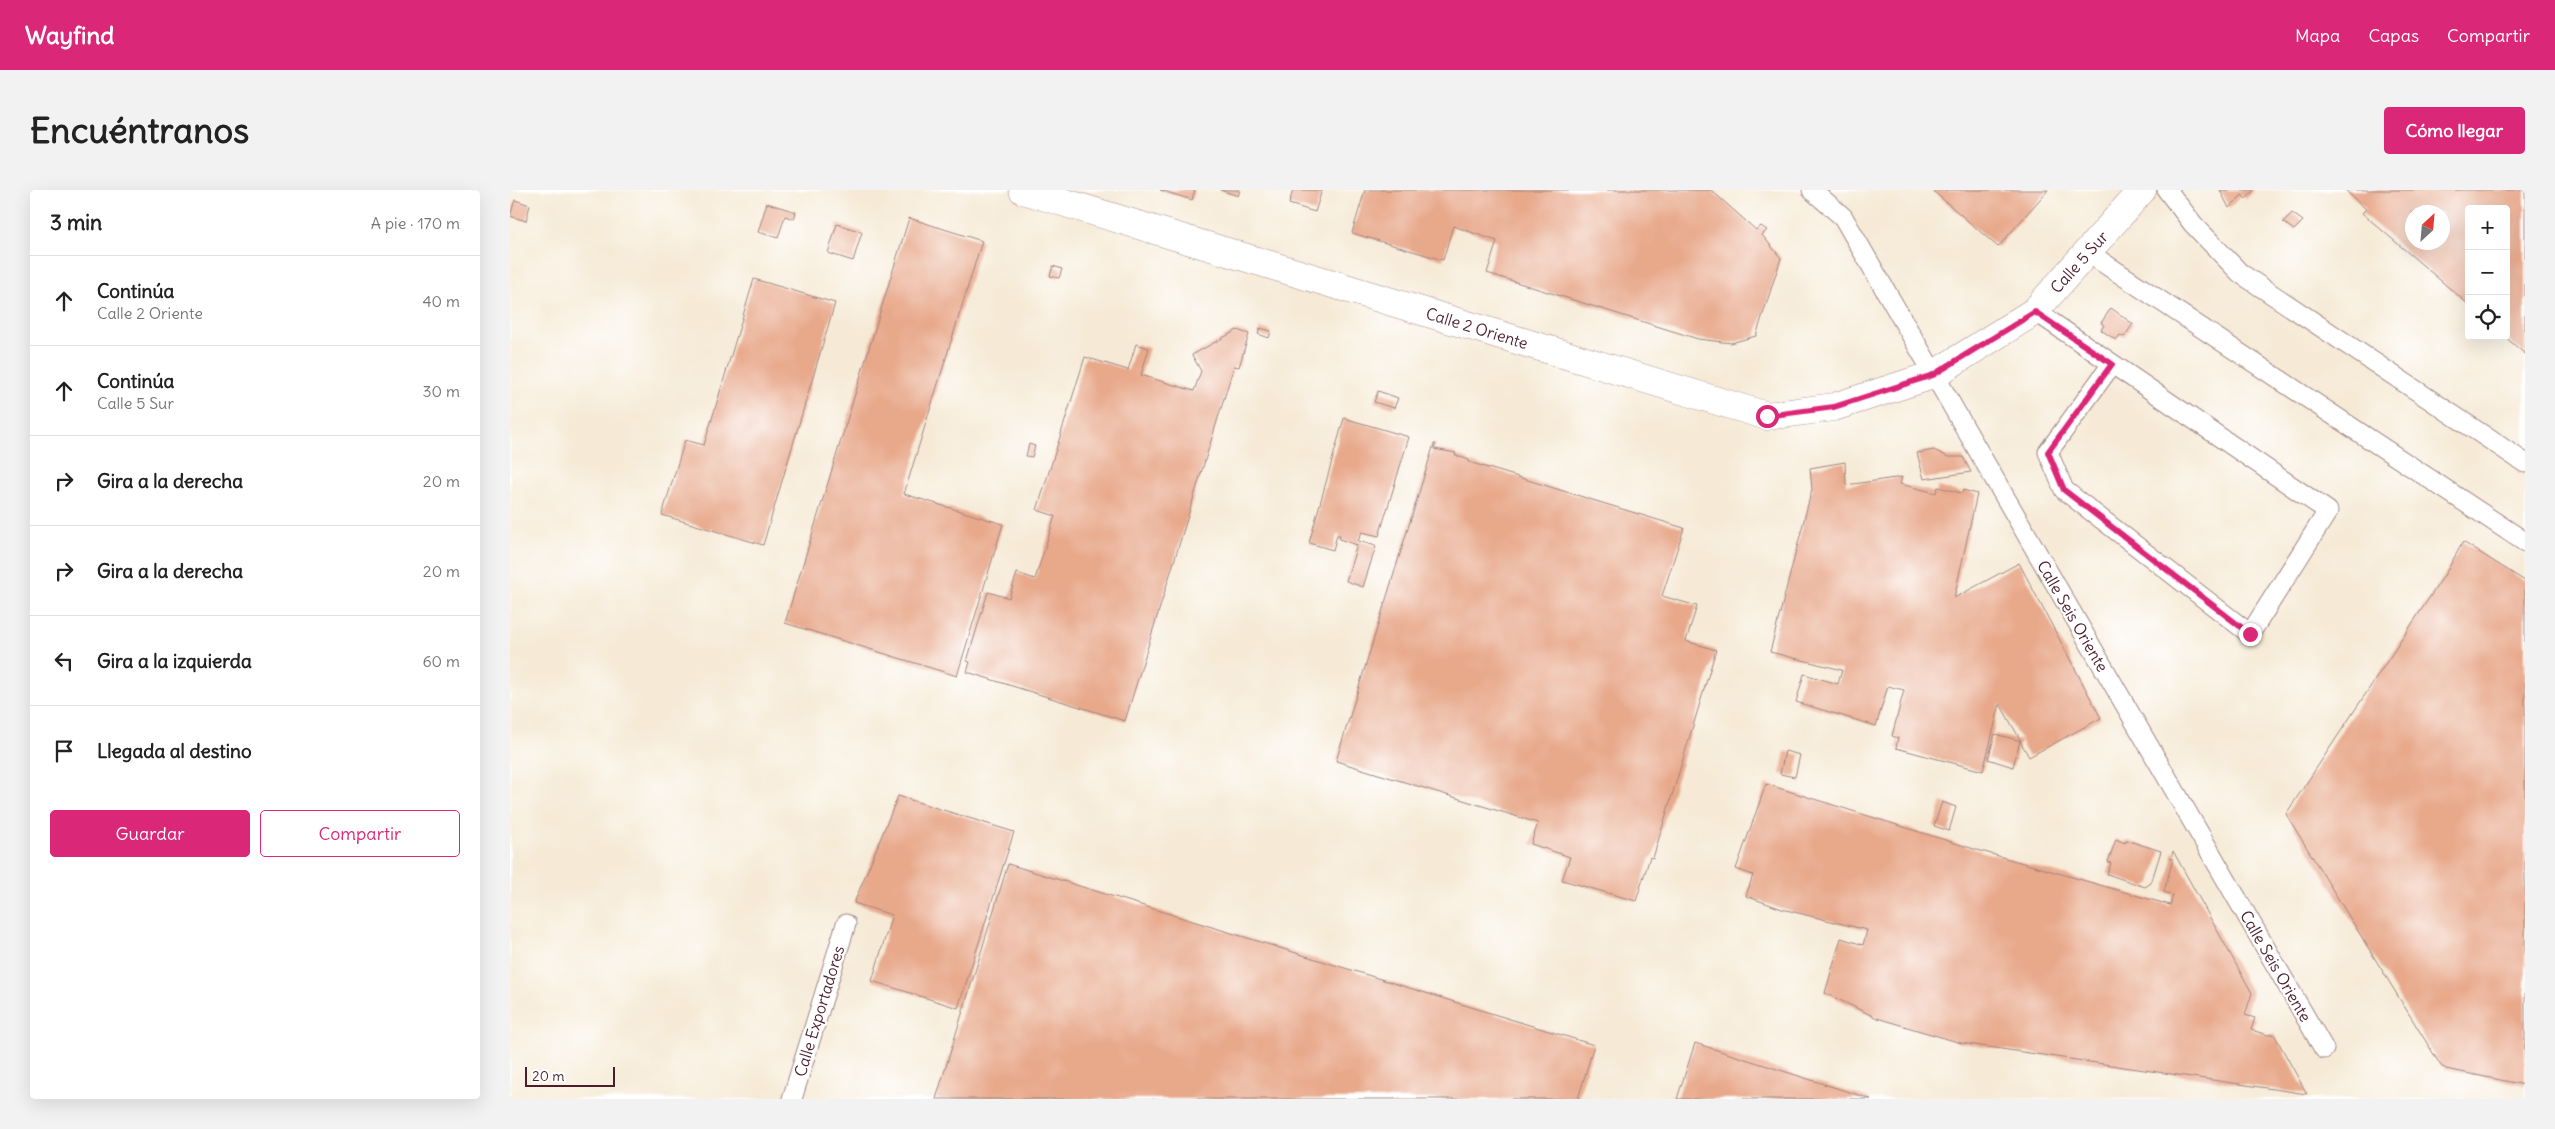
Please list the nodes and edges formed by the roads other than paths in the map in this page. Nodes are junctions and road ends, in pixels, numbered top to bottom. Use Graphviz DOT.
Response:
graph roads {
  1 [pos="1023,190"];
  2 [pos="1812,190"];
  3 [pos="2142,190"];
  4 [pos="2167,190"];
  5 [pos="2087,252"];
  6 [pos="2035,312"];
  7 [pos="2112,364"];
  8 [pos="1933,375"];
  9 [pos="2525,463"];
  10 [pos="2525,542"];
  11 [pos="846,924"];
  12 [pos="2324,1049"];
  13 [pos="792,1099"];
  1 -- 8 [label="street, Calle 2 Oriente"];
  2 -- 8 [label="lane, Calle Seis Oriente"];
  3 -- 5 [label="street, Calle 5 Sur"];
  4 -- 9 [label="lane"];
  5 -- 6 [label="street, Calle 5 Sur"];
  5 -- 10 [label="lane"];
  6 -- 7 [label="lane"];
  6 -- 8 [label="street, Calle 5 Sur"];
  7 -- 7 [label="lane"];
  8 -- 12 [label="lane, Calle Seis Oriente"];
  11 -- 13 [label="lane, Calle Exportadores"];
}
